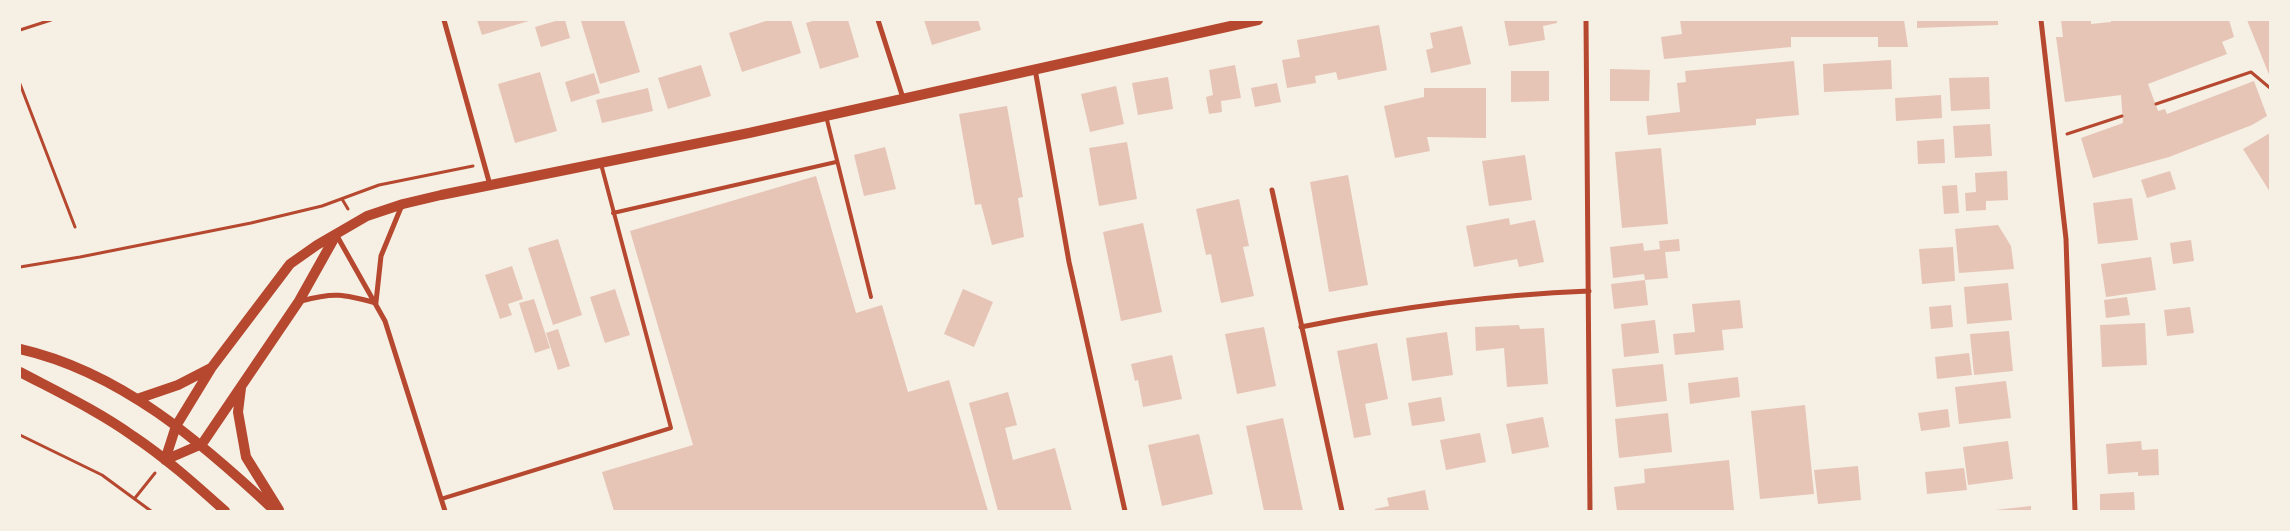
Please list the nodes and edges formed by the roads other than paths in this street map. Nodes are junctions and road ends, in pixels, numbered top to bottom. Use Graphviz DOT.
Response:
graph roads {
  1 [pos="444,20"];
  2 [pos="878,20"];
  3 [pos="1256,20"];
  4 [pos="1586,20"];
  5 [pos="2041,20"];
  6 [pos="1034,69"];
  7 [pos="903,98"];
  8 [pos="826,116"];
  9 [pos="836,162"];
  10 [pos="601,164"];
  11 [pos="490,185"];
  12 [pos="1272,190"];
  13 [pos="403,204"];
  14 [pos="613,213"];
  15 [pos="336,235"];
  16 [pos="1589,291"];
  17 [pos="871,297"];
  18 [pos="299,302"];
  19 [pos="376,303"];
  20 [pos="1301,327"];
  21 [pos="20,348"];
  22 [pos="212,367"];
  23 [pos="20,372"];
  24 [pos="241,386"];
  25 [pos="137,399"];
  26 [pos="176,426"];
  27 [pos="202,444"];
  28 [pos="165,460"];
  29 [pos="441,499"];
  30 [pos="225,511"];
  31 [pos="275,511"];
  32 [pos="280,511"];
  33 [pos="444,511"];
  34 [pos="1125,511"];
  35 [pos="1342,511"];
  36 [pos="1590,511"];
  37 [pos="2075,511"];
  1 -- 11 [label="street"];
  2 -- 7 [label="street"];
  3 -- 6 [label="main road"];
  4 -- 16 [label="street"];
  5 -- 37 [label="street"];
  6 -- 7 [label="main road"];
  6 -- 34 [label="street"];
  7 -- 8 [label="main road"];
  8 -- 9 [label="lane"];
  8 -- 10 [label="main road"];
  9 -- 14 [label="lane"];
  9 -- 17 [label="lane"];
  10 -- 11 [label="main road"];
  10 -- 14 [label="lane"];
  11 -- 13 [label="main road"];
  12 -- 20 [label="street"];
  13 -- 15 [label="main road"];
  13 -- 19 [label="street"];
  14 -- 29 [label="lane"];
  15 -- 18 [label="main road"];
  15 -- 19 [label="street"];
  15 -- 22 [label="main road"];
  16 -- 20 [label="street"];
  16 -- 36 [label="street"];
  18 -- 19 [label="street"];
  18 -- 24 [label="main road"];
  19 -- 29 [label="street"];
  20 -- 35 [label="street"];
  21 -- 25 [label="main road"];
  22 -- 25 [label="main road"];
  22 -- 26 [label="main road"];
  23 -- 28 [label="main road"];
  24 -- 27 [label="main road"];
  24 -- 32 [label="main road"];
  25 -- 26 [label="main road"];
  26 -- 27 [label="main road"];
  26 -- 28 [label="main road"];
  27 -- 28 [label="main road"];
  27 -- 31 [label="main road"];
  28 -- 30 [label="main road"];
  29 -- 33 [label="street"];
}
